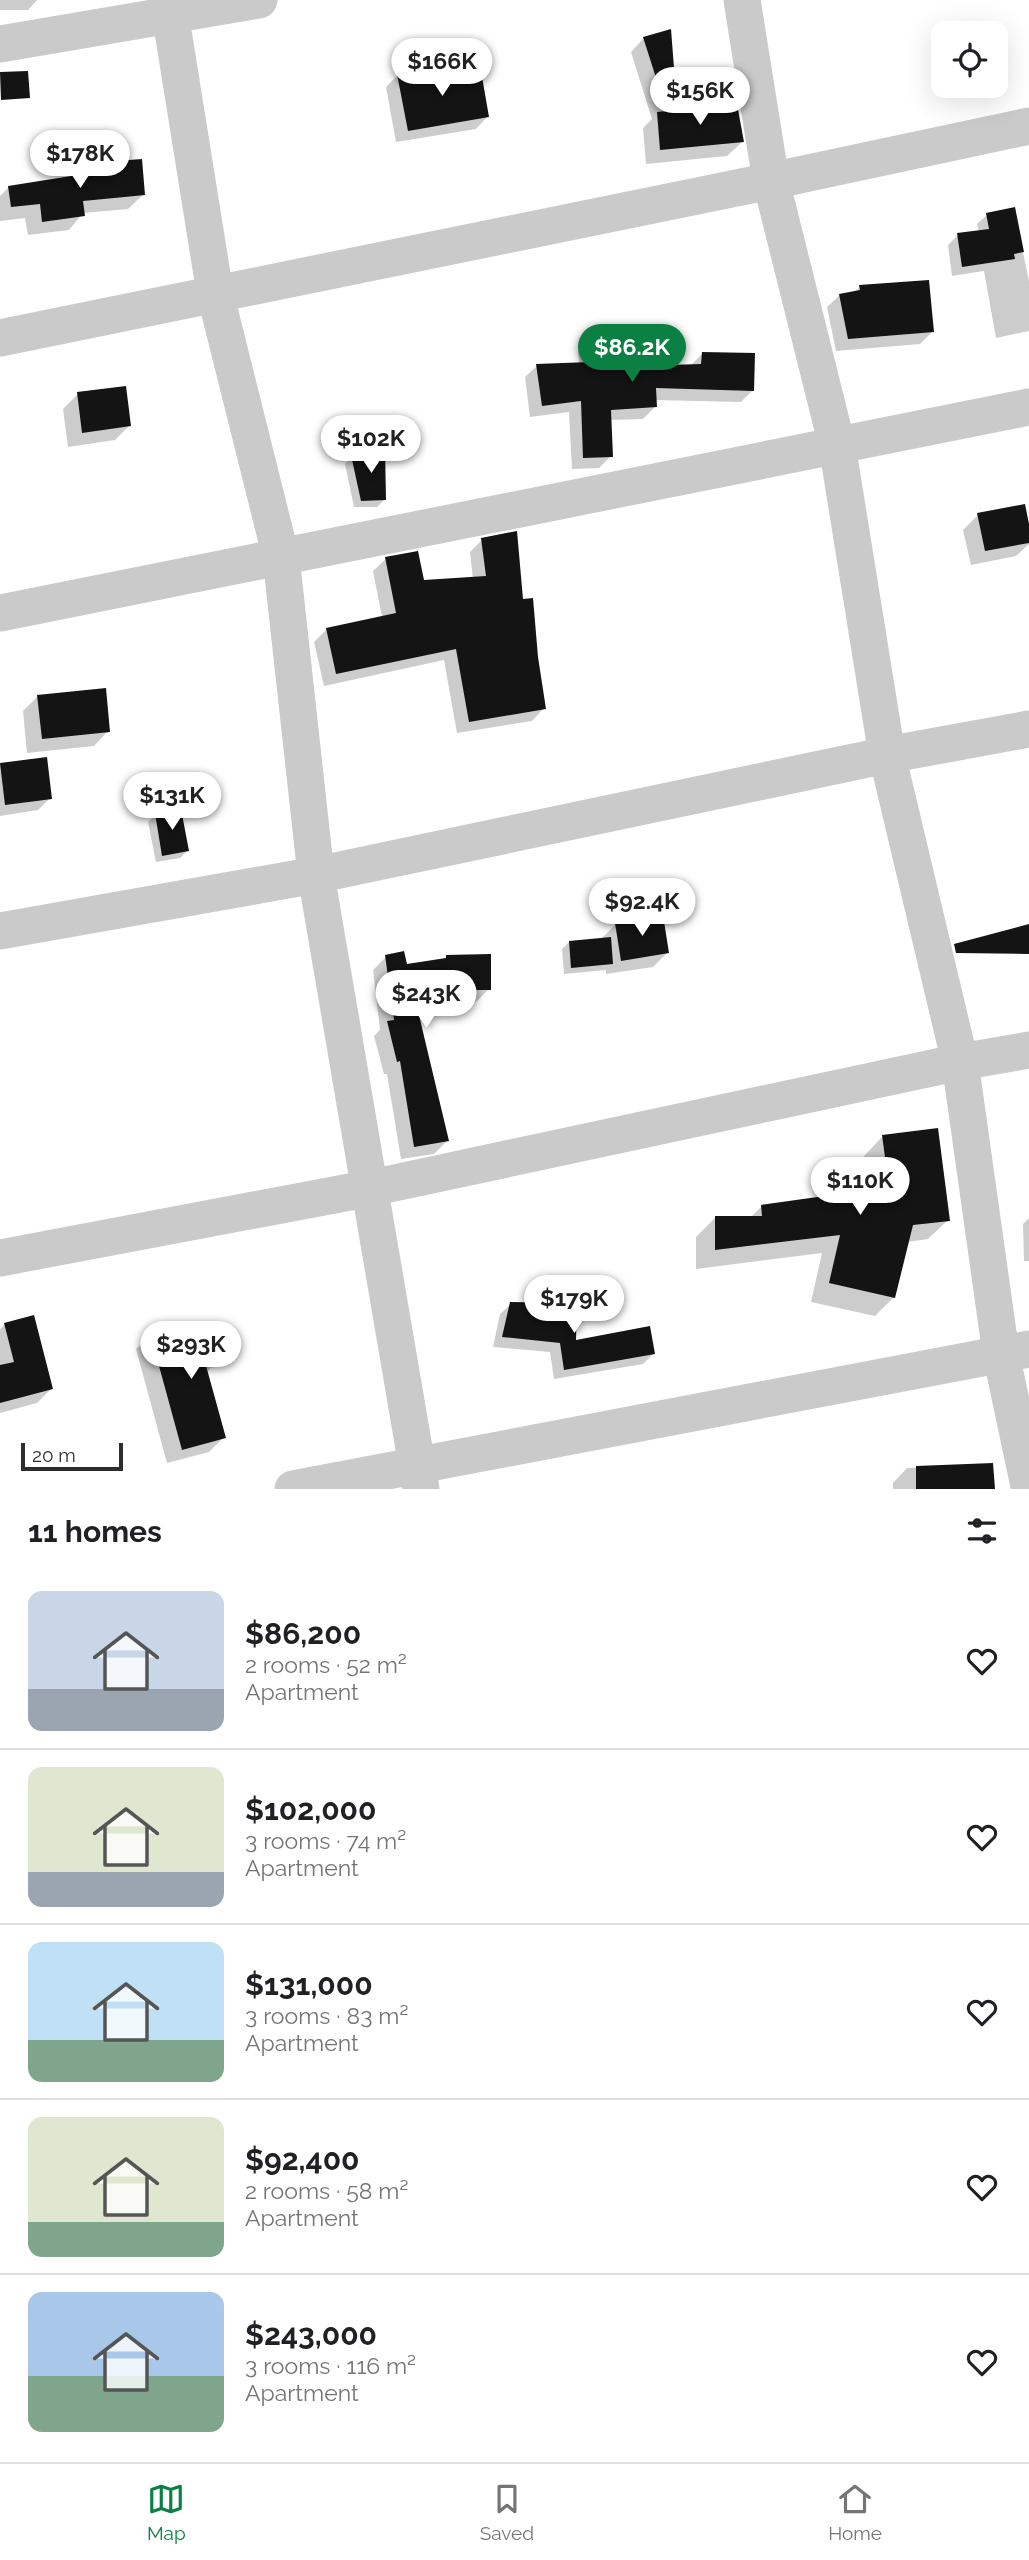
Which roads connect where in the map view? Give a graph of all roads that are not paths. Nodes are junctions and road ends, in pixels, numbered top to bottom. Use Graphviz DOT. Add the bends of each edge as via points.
graph roads {
  1 [pos="259,0"];
  2 [pos="742,0"];
  3 [pos="169,7"];
  4 [pos="0,44"];
  5 [pos="1029,126"];
  6 [pos="771,181"];
  7 [pos="215,293"];
  8 [pos="0,338"];
  9 [pos="1029,407"];
  10 [pos="837,445"];
  11 [pos="281,556"];
  12 [pos="0,613"];
  13 [pos="1029,729"];
  14 [pos="887,755"];
  15 [pos="316,875"];
  16 [pos="0,931"];
  17 [pos="1029,1050"];
  18 [pos="960,1062"];
  19 [pos="371,1188"];
  20 [pos="0,1258"];
  21 [pos="1015,1351"];
  22 [pos="419,1477"];
  23 [pos="1029,1486"];
  24 [pos="293,1489"];
  1 -- 3 [label="street"];
  2 -- 6 [label="street"];
  3 -- 4 [label="street"];
  3 -- 7 [label="street"];
  5 -- 6 [label="street"];
  6 -- 7 [label="street"];
  6 -- 10 [label="street"];
  7 -- 8 [label="street"];
  7 -- 11 [label="street"];
  9 -- 10 [label="street"];
  10 -- 11 [label="street"];
  10 -- 14 [label="street"];
  11 -- 12 [label="street"];
  11 -- 15 [label="street"];
  13 -- 14 [label="street"];
  14 -- 15 [label="street"];
  14 -- 18 [label="street"];
  15 -- 16 [label="street"];
  15 -- 19 [label="street"];
  17 -- 18 [label="street"];
  18 -- 19 [label="street"];
  18 -- 21 [label="street"];
  19 -- 20 [label="street"];
  19 -- 22 [label="street"];
  21 -- 22 [label="street"];
  21 -- 23 [label="street"];
  22 -- 24 [label="street"];
}
